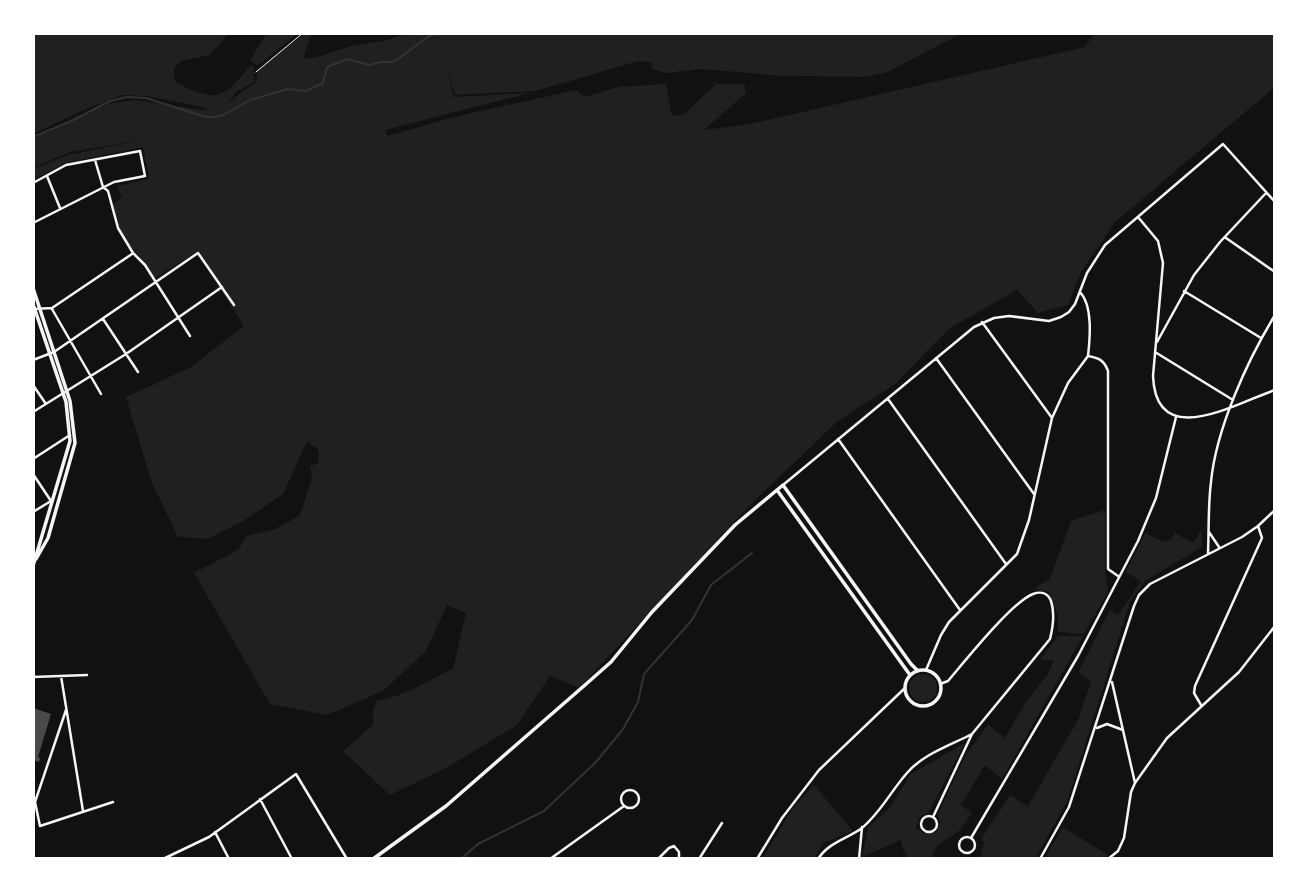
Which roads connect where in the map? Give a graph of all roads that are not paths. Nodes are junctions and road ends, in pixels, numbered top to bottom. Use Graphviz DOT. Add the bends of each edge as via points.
graph roads {
  1 [pos="95,160"];
  2 [pos="47,176"];
  3 [pos="33,183"];
  4 [pos="103,187"];
  5 [pos="1266,193"];
  6 [pos="1275,202"];
  7 [pos="60,208"];
  8 [pos="1138,216"];
  9 [pos="33,223"];
  10 [pos="1225,237"];
  11 [pos="133,253"];
  12 [pos="1275,272"];
  13 [pos="155,283"];
  14 [pos="222,287"];
  15 [pos="33,288"];
  16 [pos="1184,291"];
  17 [pos="1080,292"];
  18 [pos="234,305"];
  19 [pos="34,307"];
  20 [pos="52,308"];
  21 [pos="41,310"];
  22 [pos="1275,315"];
  23 [pos="177,318"];
  24 [pos="103,319"];
  25 [pos="982,322"];
  26 [pos="190,337"];
  27 [pos="1261,338"];
  28 [pos="69,341"];
  29 [pos="1156,343"];
  30 [pos="1155,352"];
  31 [pos="52,353"];
  32 [pos="125,354"];
  33 [pos="1088,356"];
  34 [pos="936,357"];
  35 [pos="33,360"];
  36 [pos="138,372"];
  37 [pos="90,376"];
  38 [pos="33,385"];
  39 [pos="1275,390"];
  40 [pos="66,392"];
  41 [pos="101,394"];
  42 [pos="887,398"];
  43 [pos="1234,401"];
  44 [pos="46,404"];
  45 [pos="1231,407"];
  46 [pos="33,412"];
  47 [pos="1176,417"];
  48 [pos="1052,418"];
  49 [pos="70,435"];
  50 [pos="838,439"];
  51 [pos="33,460"];
  52 [pos="33,474"];
  53 [pos="783,485"];
  54 [pos="777,490"];
  55 [pos="1034,494"];
  56 [pos="52,502"];
  57 [pos="1275,510"];
  58 [pos="33,512"];
  59 [pos="1258,526"];
  60 [pos="1209,532"];
  61 [pos="819,535"];
  62 [pos="813,539"];
  63 [pos="41,543"];
  64 [pos="1219,547"];
  65 [pos="33,548"];
  66 [pos="1208,553"];
  67 [pos="36,559"];
  68 [pos="1006,565"];
  69 [pos="33,566"];
  70 [pos="848,576"];
  71 [pos="1119,576"];
  72 [pos="843,580"];
  73 [pos="960,610"];
  74 [pos="876,615"];
  75 [pos="871,620"];
  76 [pos="1275,626"];
  77 [pos="926,670"];
  78 [pos="918,671"];
  79 [pos="87,675"];
  80 [pos="910,675"];
  81 [pos="61,676"];
  82 [pos="33,677"];
  83 [pos="1111,678"];
  84 [pos="940,684"];
  85 [pos="905,688"];
  86 [pos="1201,705"];
  87 [pos="66,710"];
  88 [pos="1095,729"];
  89 [pos="1123,730"];
  90 [pos="972,734"];
  91 [pos="1135,783"];
  92 [pos="260,799"];
  93 [pos="34,801"];
  94 [pos="113,802"];
  95 [pos="624,806"];
  96 [pos="83,811"];
  97 [pos="933,817"];
  98 [pos="722,823"];
  99 [pos="862,827"];
  100 [pos="215,832"];
  101 [pos="971,838"];
  102 [pos="173,857"];
  103 [pos="163,859"];
  104 [pos="229,859"];
  105 [pos="292,859"];
  106 [pos="347,859"];
  107 [pos="373,859"];
  108 [pos="550,859"];
  109 [pos="658,859"];
  110 [pos="679,859"];
  111 [pos="699,859"];
  112 [pos="757,859"];
  113 [pos="818,859"];
  114 [pos="859,859"];
  115 [pos="1040,859"];
  116 [pos="1108,859"];
  1 -- 2 [label="street" via="66,165"];
  1 -- 4 [label="street"];
  1 -- 4 [label="street" via="140,150 145,176"];
  2 -- 3 [label="street"];
  2 -- 7 [label="street"];
  4 -- 7 [label="street"];
  4 -- 11 [label="street"];
  5 -- 6 [label="street"];
  5 -- 8 [label="street" via="1223,144"];
  5 -- 10 [label="street"];
  7 -- 9 [label="street"];
  8 -- 17 [label="street" via="1105,245"];
  8 -- 29 [label="street" via="1153,233 1163,263"];
  10 -- 12 [label="street"];
  10 -- 16 [label="street"];
  11 -- 13 [label="street"];
  11 -- 20 [label="street"];
  13 -- 14 [label="street" via="198,253"];
  13 -- 23 [label="street"];
  13 -- 24 [label="street"];
  14 -- 18 [label="street"];
  14 -- 23 [label="street"];
  15 -- 21 [label="street"];
  16 -- 27 [label="street"];
  16 -- 29 [label="street"];
  17 -- 25 [label="street" via="1075,304 1049,321 1009,316"];
  17 -- 33 [label="street" via="1086,298"];
  19 -- 21 [label="street"];
  19 -- 31 [label="street"];
  20 -- 21 [label="street"];
  20 -- 28 [label="street"];
  21 -- 31 [label="street"];
  22 -- 27 [label="street"];
  23 -- 26 [label="street"];
  23 -- 32 [label="street"];
  24 -- 28 [label="street"];
  24 -- 32 [label="street"];
  25 -- 34 [label="street"];
  25 -- 48 [label="street"];
  27 -- 43 [label="street"];
  28 -- 31 [label="street"];
  28 -- 37 [label="street"];
  29 -- 30 [label="street"];
  30 -- 43 [label="street"];
  30 -- 47 [label="street" via="1154,389 1158,401"];
  31 -- 35 [label="street"];
  31 -- 40 [label="street"];
  32 -- 36 [label="street"];
  32 -- 37 [label="street"];
  33 -- 48 [label="street" via="1068,383"];
  33 -- 71 [label="street" via="1099,358 1108,371 1108,569"];
  34 -- 42 [label="street"];
  34 -- 55 [label="street"];
  37 -- 40 [label="street"];
  37 -- 41 [label="street"];
  38 -- 44 [label="street"];
  39 -- 45 [label="street"];
  40 -- 44 [label="street"];
  40 -- 49 [label="street"];
  40 -- 67 [label="street" via="75,449 48,538"];
  42 -- 50 [label="street"];
  42 -- 68 [label="street"];
  43 -- 45 [label="street"];
  44 -- 46 [label="street"];
  45 -- 47 [label="street" via="1196,419"];
  45 -- 60 [label="street" via="1210,483"];
  47 -- 71 [label="street" via="1156,498"];
  48 -- 55 [label="street"];
  49 -- 51 [label="street"];
  49 -- 56 [label="street"];
  50 -- 53 [label="street"];
  50 -- 73 [label="street"];
  52 -- 56 [label="street"];
  53 -- 54 [label="street"];
  53 -- 61 [label="street"];
  54 -- 62 [label="street"];
  54 -- 107 [label="street" via="735,525 586,685 446,806"];
  55 -- 68 [label="street" via="1017,554"];
  56 -- 58 [label="street"];
  56 -- 63 [label="street"];
  57 -- 59 [label="street"];
  59 -- 64 [label="street"];
  59 -- 86 [label="street" via="1262,538 1195,687"];
  60 -- 64 [label="street"];
  60 -- 66 [label="street"];
  61 -- 62 [label="street"];
  61 -- 70 [label="street"];
  62 -- 72 [label="street"];
  63 -- 65 [label="street"];
  63 -- 67 [label="street"];
  64 -- 66 [label="street"];
  66 -- 83 [label="street" via="1150,584 1139,595"];
  67 -- 69 [label="street"];
  68 -- 73 [label="street"];
  70 -- 72 [label="street"];
  70 -- 74 [label="street"];
  71 -- 101 [label="street" via="1078,656"];
  72 -- 75 [label="street"];
  73 -- 77 [label="street" via="941,635"];
  74 -- 75 [label="street"];
  74 -- 78 [label="street"];
  75 -- 80 [label="street"];
  76 -- 86 [label="street" via="1239,672"];
  77 -- 78 [label="street"];
  77 -- 84 [label="street"];
  78 -- 80 [label="street"];
  79 -- 81 [label="street"];
  80 -- 85 [label="street"];
  81 -- 82 [label="street"];
  81 -- 87 [label="street"];
  83 -- 88 [label="street"];
  83 -- 89 [label="street"];
  84 -- 85 [label="street" via="936,701 925,706 909,699"];
  84 -- 90 [label="street" via="948,681 1017,605 1035,593 1048,596 1052,604 1050,639"];
  85 -- 112 [label="street" via="820,770"];
  86 -- 91 [label="street" via="1167,738"];
  87 -- 93 [label="street"];
  87 -- 96 [label="street"];
  88 -- 89 [label="street" via="1108,724"];
  88 -- 115 [label="street" via="1069,807"];
  89 -- 91 [label="street"];
  90 -- 97 [label="street"];
  90 -- 99 [label="street" via="926,757 908,772"];
  91 -- 116 [label="street" via="1124,838"];
  92 -- 100 [label="street"];
  92 -- 105 [label="street"];
  92 -- 106 [label="street" via="296,774"];
  93 -- 96 [label="street" via="40,827"];
  94 -- 96 [label="street"];
  95 -- 95 [label="street" via="636,806 636,792 623,793"];
  95 -- 108 [label="street"];
  97 -- 97 [label="street" via="922,821 925,830 936,827"];
  98 -- 111 [label="street"];
  99 -- 113 [label="street" via="830,845"];
  99 -- 114 [label="street"];
  100 -- 102 [label="street"];
  100 -- 104 [label="street"];
  101 -- 101 [label="street" via="961,840 963,851 974,849"];
  102 -- 103 [label="street"];
  109 -- 110 [label="street" via="674,846"];
}
